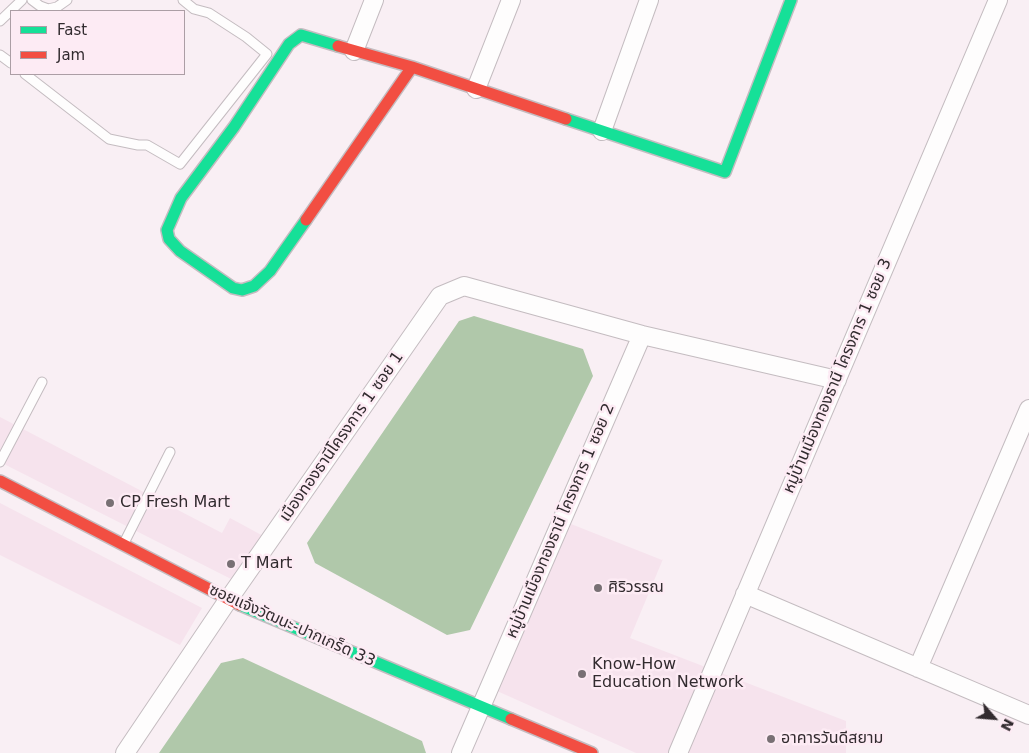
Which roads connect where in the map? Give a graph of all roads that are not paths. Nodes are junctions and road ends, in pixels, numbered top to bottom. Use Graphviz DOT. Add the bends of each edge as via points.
graph roads {
  1 [pos="22,0"];
  2 [pos="32,0"];
  3 [pos="66,0"];
  4 [pos="183,0"];
  5 [pos="374,0"];
  6 [pos="511,0"];
  7 [pos="648,0"];
  8 [pos="791,0"];
  9 [pos="998,0"];
  10 [pos="12,10"];
  11 [pos="10,11"];
  12 [pos="0,21"];
  13 [pos="354,51"];
  14 [pos="412,67"];
  15 [pos="26,75"];
  16 [pos="476,89"];
  17 [pos="602,131"];
  18 [pos="642,335"];
  19 [pos="836,380"];
  20 [pos="42,382"];
  21 [pos="1029,409"];
  22 [pos="170,452"];
  23 [pos="0,462"];
  24 [pos="0,481"];
  25 [pos="123,545"];
  26 [pos="746,594"];
  27 [pos="228,600"];
  28 [pos="918,668"];
  29 [pos="481,707"];
  30 [pos="1029,715"];
  31 [pos="125,753"];
  32 [pos="461,753"];
  33 [pos="592,753"];
  34 [pos="678,753"];
  1 -- 10 [label="lane"];
  2 -- 3 [label="lane" via="48,9"];
  4 -- 15 [label="lane" via="209,13 267,54 180,164 148,145 109,139"];
  5 -- 13 [label="street"];
  6 -- 16 [label="street"];
  7 -- 17 [label="street"];
  8 -- 17 [label="street" via="725,172"];
  9 -- 19 [label="street, หมู่บ้านเมืองทองธานี โครงการ 1 ซอย 3"];
  11 -- 12 [label="lane"];
  13 -- 14 [label="street"];
  13 -- 14 [label="street" via="301,35 289,44 177,206 167,230 169,239 180,251 233,288 242,290 254,286 270,271"];
  14 -- 16 [label="street"];
  16 -- 17 [label="street"];
  18 -- 19 [label="street"];
  18 -- 27 [label="street, เมืองทองธานีโครงการ 1 ซอย 1" via="464,286 440,296"];
  18 -- 29 [label="street, หมู่บ้านเมืองทองธานี โครงการ 1 ซอย 2"];
  19 -- 26 [label="street, หมู่บ้านเมืองทองธานี โครงการ 1 ซอย 3"];
  20 -- 23 [label="lane"];
  21 -- 28 [label="street"];
  22 -- 25 [label="lane"];
  24 -- 25 [label="street, ซอยแจ้งวัฒนะ-ปากเกร็ด 33"];
  25 -- 27 [label="street, ซอยแจ้งวัฒนะ-ปากเกร็ด 33"];
  26 -- 28 [label="street"];
  26 -- 34 [label="street, หมู่บ้านเมืองทองธานี โครงการ 1 ซอย 3"];
  27 -- 29 [label="street, ซอยแจ้งวัฒนะ-ปากเกร็ด 33"];
  27 -- 31 [label="street, เมืองทองธานีโครงการ 1 ซอย 1"];
  28 -- 30 [label="street"];
  29 -- 32 [label="street, หมู่บ้านเมืองทองธานี โครงการ 1 ซอย 2"];
  29 -- 33 [label="street, ซอยแจ้งวัฒนะ-ปากเกร็ด 33"];
}
